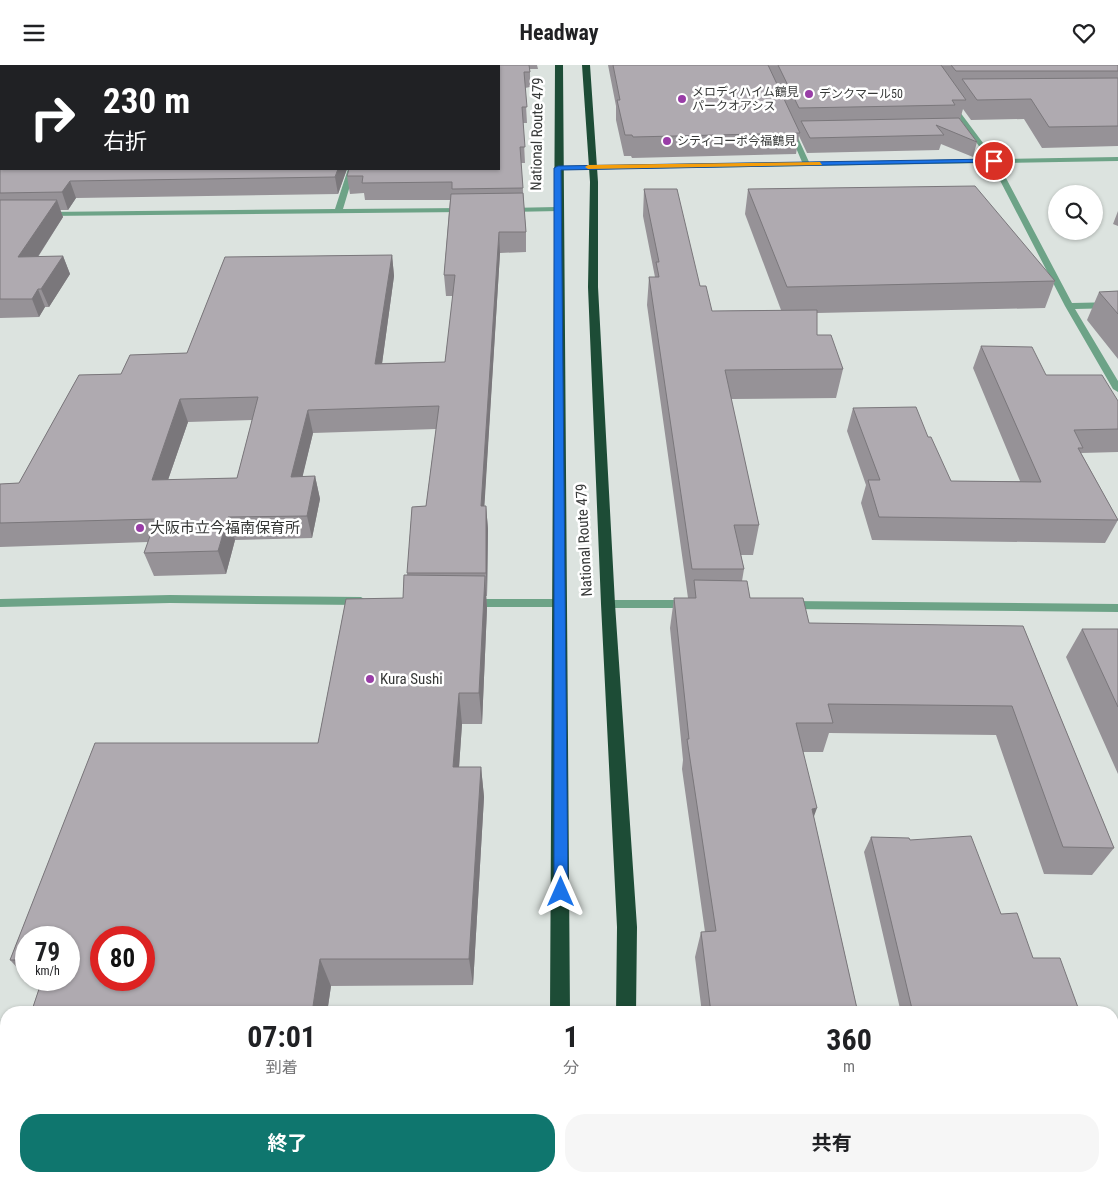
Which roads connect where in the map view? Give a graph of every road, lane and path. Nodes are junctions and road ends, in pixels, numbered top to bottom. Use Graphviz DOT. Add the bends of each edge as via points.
graph roads {
  1 [pos="559,65"];
  2 [pos="586,65"];
  3 [pos="956,95"];
  4 [pos="788,124"];
  5 [pos="961,129"];
  6 [pos="971,129"];
  7 [pos="792,132"];
  8 [pos="802,132"];
  9 [pos="1118,159"];
  10 [pos="994,161"];
  11 [pos="806,164"];
  12 [pos="593,167"];
  13 [pos="558,168"];
  14 [pos="351,170"];
  15 [pos="557,209"];
  16 [pos="477,210"];
  17 [pos="497,210"];
  18 [pos="338,212"];
  19 [pos="40,214"];
  20 [pos="1118,305"];
  21 [pos="1069,306"];
  22 [pos="1118,389"];
  23 [pos="376,602"];
  24 [pos="454,602"];
  25 [pos="0,603"];
  26 [pos="561,603"];
  27 [pos="608,604"];
  28 [pos="706,605"];
  29 [pos="774,605"];
  30 [pos="1118,607"];
  31 [pos="560,1006"];
  32 [pos="626,1006"];
  1 -- 13 [label="highway, National Route 479"];
  2 -- 12 [label="highway, National Route 479"];
  3 -- 6 [label="street" via="947,95"];
  4 -- 7 [label="street"];
  5 -- 6 [label="street"];
  6 -- 10 [label="street"];
  7 -- 8 [label="street"];
  7 -- 11 [label="street"];
  9 -- 10 [label="street"];
  10 -- 11 [label="street"];
  10 -- 21 [label="street"];
  11 -- 12 [label="street"];
  12 -- 13 [label="street"];
  12 -- 27 [label="highway, National Route 479" via="593,287"];
  13 -- 15 [label="highway, National Route 479"];
  14 -- 18 [label="street"];
  15 -- 17 [label="street"];
  15 -- 26 [label="highway, National Route 479"];
  16 -- 18 [label="street"];
  18 -- 19 [label="street"];
  20 -- 21 [label="street"];
  21 -- 22 [label="street"];
  23 -- 25 [label="street" via="170,599"];
  24 -- 26 [label="street"];
  26 -- 31 [label="highway, National Route 479"];
  27 -- 28 [label="street"];
  27 -- 32 [label="highway, National Route 479" via="627,927"];
  29 -- 30 [label="street"];
}
